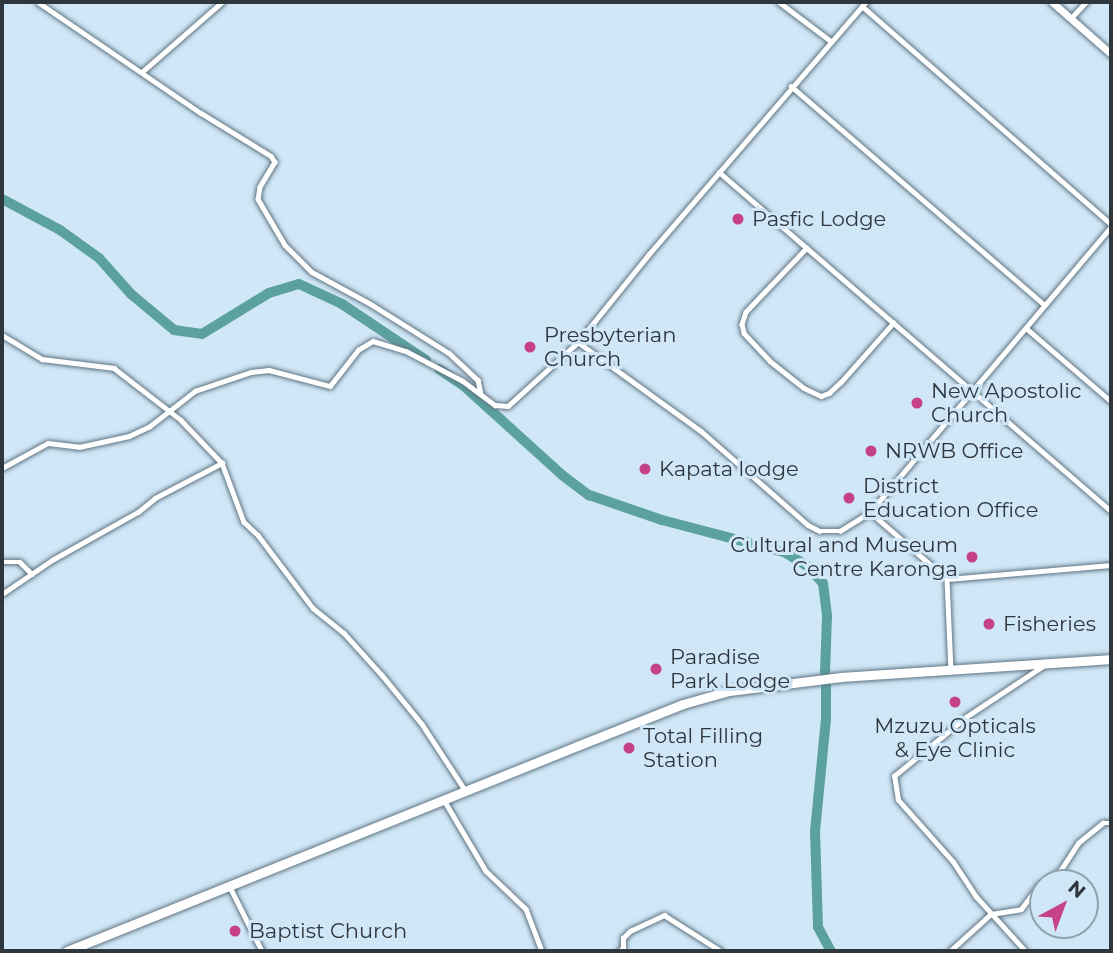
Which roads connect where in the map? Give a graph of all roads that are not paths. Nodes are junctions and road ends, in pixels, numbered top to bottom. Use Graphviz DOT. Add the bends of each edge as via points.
graph roads {
  1 [pos="38,2"];
  2 [pos="222,2"];
  3 [pos="779,2"];
  4 [pos="1052,2"];
  5 [pos="1086,2"];
  6 [pos="864,4"];
  7 [pos="1071,18"];
  8 [pos="831,41"];
  9 [pos="1111,54"];
  10 [pos="142,72"];
  11 [pos="791,86"];
  12 [pos="719,172"];
  13 [pos="1111,225"];
  14 [pos="807,248"];
  15 [pos="1045,305"];
  16 [pos="893,323"];
  17 [pos="1026,328"];
  18 [pos="2,335"];
  19 [pos="578,342"];
  20 [pos="973,390"];
  21 [pos="481,394"];
  22 [pos="1111,401"];
  23 [pos="169,410"];
  24 [pos="222,463"];
  25 [pos="2,468"];
  26 [pos="1111,511"];
  27 [pos="870,512"];
  28 [pos="2,562"];
  29 [pos="1111,565"];
  30 [pos="32,574"];
  31 [pos="947,579"];
  32 [pos="2,594"];
  33 [pos="1111,659"];
  34 [pos="1044,664"];
  35 [pos="951,670"];
  36 [pos="466,791"];
  37 [pos="444,800"];
  38 [pos="1111,823"];
  39 [pos="230,887"];
  40 [pos="991,914"];
  41 [pos="67,951"];
  42 [pos="262,951"];
  43 [pos="542,951"];
  44 [pos="619,951"];
  45 [pos="721,951"];
  46 [pos="950,951"];
  47 [pos="1025,951"];
  1 -- 10 [label="street"];
  2 -- 10 [label="street"];
  3 -- 8 [label="street"];
  4 -- 7 [label="main road"];
  5 -- 7 [label="street"];
  6 -- 8 [label="street"];
  6 -- 13 [label="street"];
  7 -- 9 [label="main road"];
  8 -- 11 [label="street"];
  10 -- 21 [label="street" via="274,160 258,199 278,237 308,269 449,353 474,375"];
  11 -- 12 [label="street"];
  11 -- 15 [label="street"];
  12 -- 14 [label="street"];
  12 -- 19 [label="street"];
  13 -- 15 [label="street"];
  14 -- 16 [label="street"];
  14 -- 16 [label="street" via="746,312 742,324 744,333 771,361 821,396 841,382"];
  15 -- 17 [label="street"];
  16 -- 20 [label="street"];
  17 -- 20 [label="street"];
  17 -- 22 [label="street"];
  18 -- 23 [label="street" via="43,359 114,368"];
  19 -- 21 [label="street" via="508,406 495,405"];
  19 -- 27 [label="street" via="701,431 808,525 820,531 840,531"];
  20 -- 26 [label="street"];
  20 -- 27 [label="street"];
  21 -- 23 [label="street" via="418,357 373,341 358,350 330,386 261,370 201,388"];
  23 -- 24 [label="street"];
  23 -- 25 [label="street" via="130,436 79,447 48,443"];
  24 -- 30 [label="street" via="155,498"];
  24 -- 36 [label="street" via="244,522 313,608 344,633 382,676 427,731"];
  27 -- 31 [label="street"];
  28 -- 30 [label="street" via="20,562"];
  29 -- 31 [label="street"];
  30 -- 32 [label="street"];
  31 -- 35 [label="street"];
  33 -- 34 [label="highway"];
  34 -- 35 [label="highway"];
  34 -- 40 [label="street" via="966,717 894,776 898,800"];
  35 -- 36 [label="highway" via="741,688 683,704"];
  36 -- 37 [label="highway"];
  37 -- 39 [label="highway"];
  37 -- 43 [label="street" via="486,871 522,902"];
  38 -- 40 [label="street" via="1103,823 1078,843 1060,871 1039,885 1021,909"];
  39 -- 41 [label="highway"];
  39 -- 42 [label="street"];
  40 -- 46 [label="street"];
  40 -- 47 [label="street"];
  44 -- 45 [label="street" via="630,931 664,915"];
}
